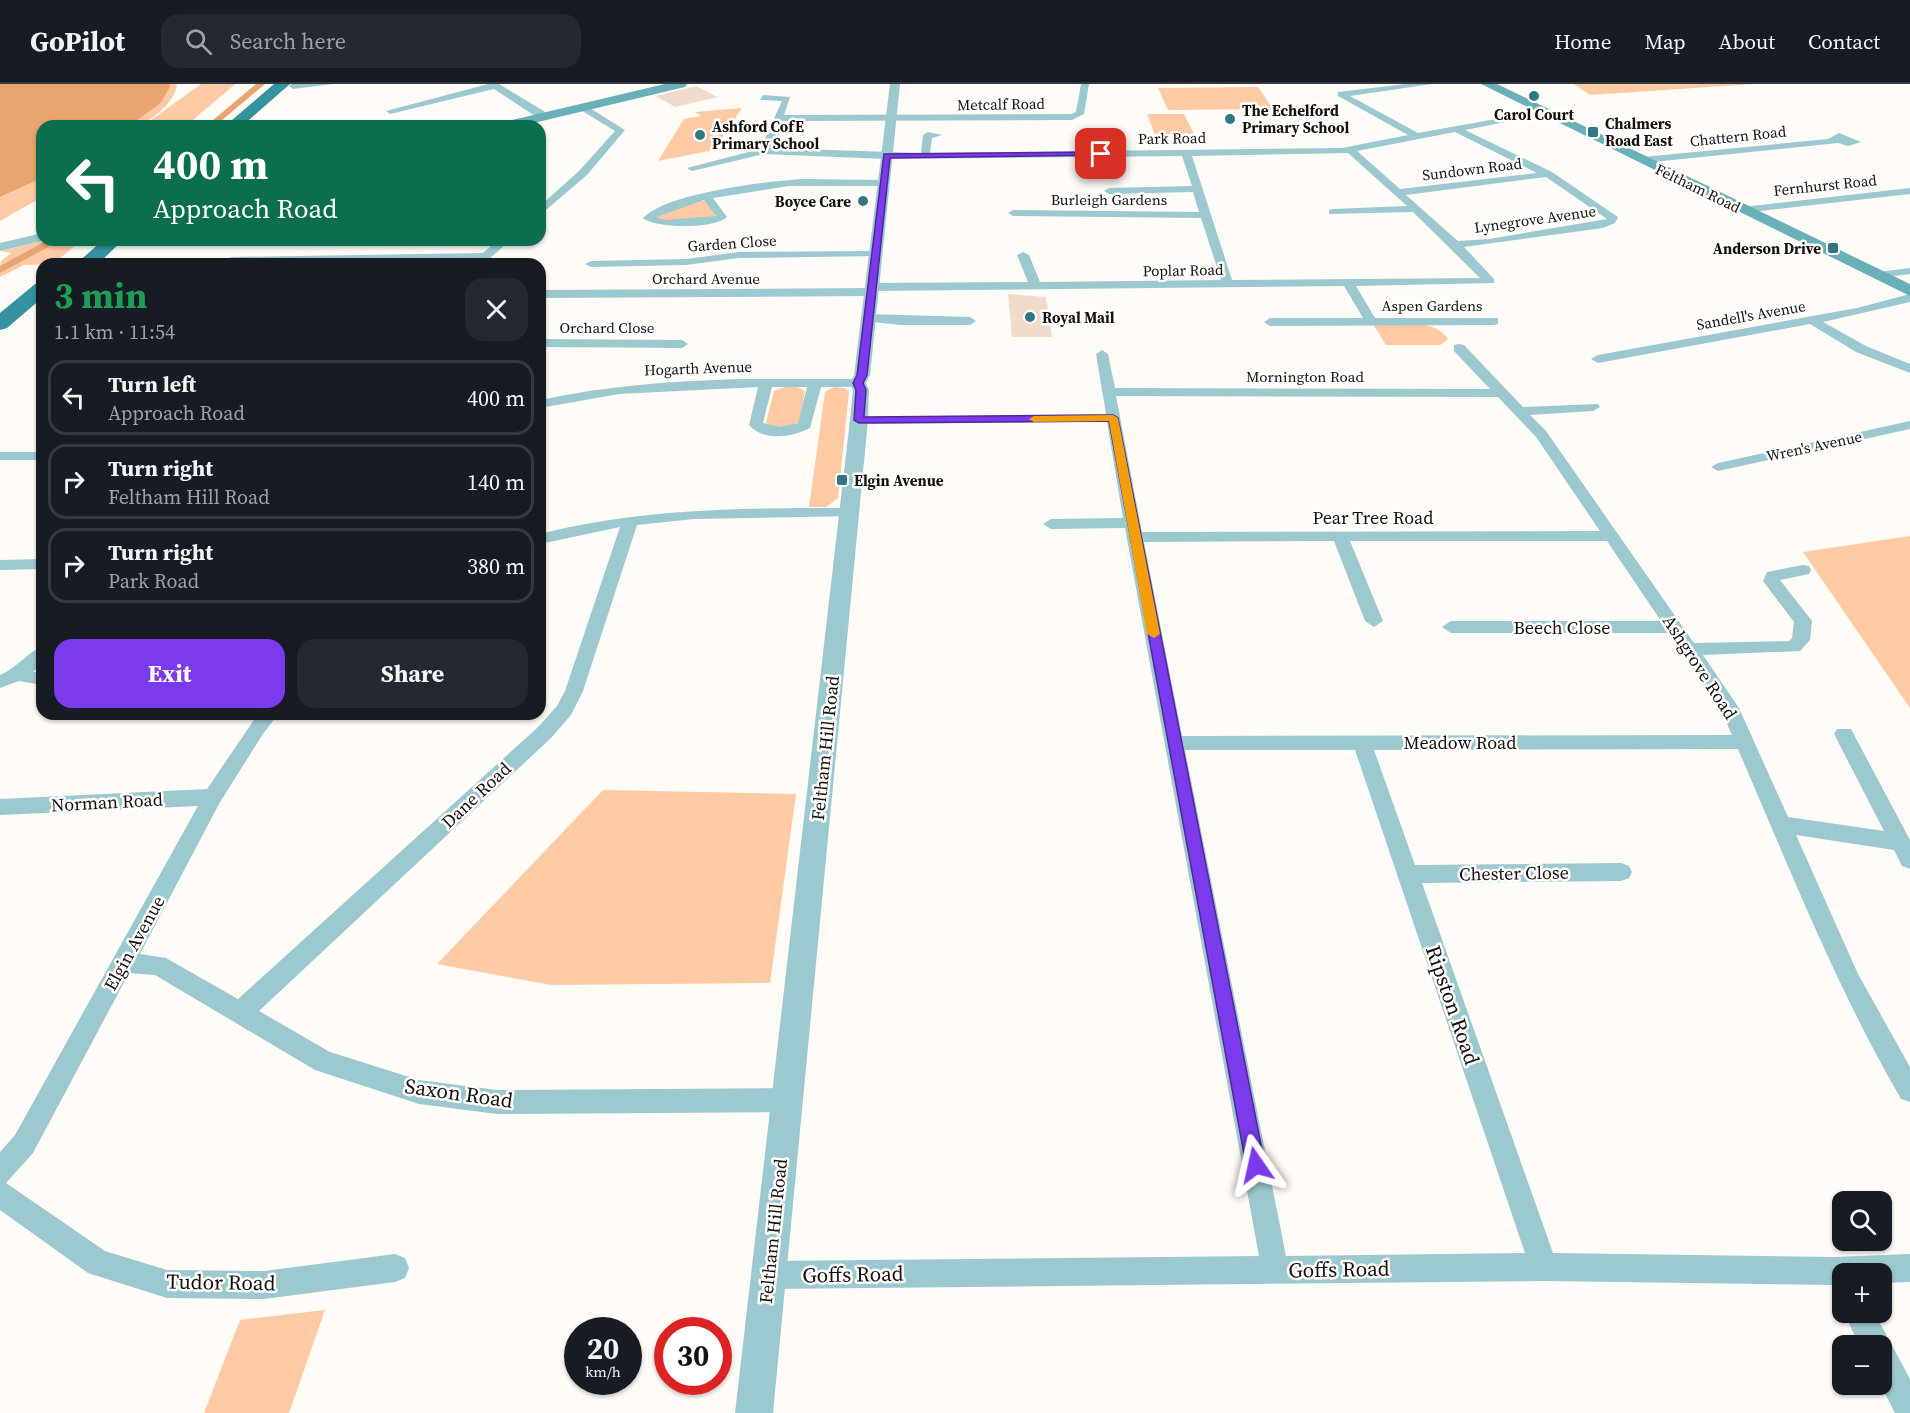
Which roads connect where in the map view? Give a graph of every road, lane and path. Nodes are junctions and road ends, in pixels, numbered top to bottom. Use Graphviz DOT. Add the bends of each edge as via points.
graph roads {
  1 [pos="329,84"];
  2 [pos="895,84"];
  3 [pos="1085,84"];
  4 [pos="1428,84"];
  5 [pos="1486,84"];
  6 [pos="290,85"];
  7 [pos="673,85"];
  8 [pos="489,86"];
  9 [pos="763,98"];
  10 [pos="582,107"];
  11 [pos="390,111"];
  12 [pos="1542,112"];
  13 [pos="547,116"];
  14 [pos="780,118"];
  15 [pos="891,118"];
  16 [pos="532,119"];
  17 [pos="241,120"];
  18 [pos="254,120"];
  19 [pos="528,120"];
  20 [pos="1454,128"];
  21 [pos="937,135"];
  22 [pos="1416,136"];
  23 [pos="1836,141"];
  24 [pos="1349,149"];
  25 [pos="764,152"];
  26 [pos="1186,152"];
  27 [pos="887,155"];
  28 [pos="925,155"];
  29 [pos="1643,160"];
  30 [pos="692,168"];
  31 [pos="1548,174"];
  32 [pos="883,183"];
  33 [pos="1199,189"];
  34 [pos="1109,191"];
  35 [pos="1910,191"];
  36 [pos="1399,192"];
  37 [pos="546,193"];
  38 [pos="561,193"];
  39 [pos="708,198"];
  40 [pos="546,207"];
  41 [pos="1417,209"];
  42 [pos="1743,210"];
  43 [pos="1333,212"];
  44 [pos="1013,213"];
  45 [pos="1205,215"];
  46 [pos="36,238"];
  47 [pos="1455,244"];
  48 [pos="90,246"];
  49 [pos="107,246"];
  50 [pos="498,246"];
  51 [pos="0,247"];
  52 [pos="875,254"];
  53 [pos="1023,255"];
  54 [pos="76,258"];
  55 [pos="93,258"];
  56 [pos="483,258"];
  57 [pos="591,264"];
  58 [pos="1910,271"];
  59 [pos="1878,275"];
  60 [pos="1348,283"];
  61 [pos="1228,284"];
  62 [pos="1036,286"];
  63 [pos="872,290"];
  64 [pos="1910,291"];
  65 [pos="36,293"];
  66 [pos="546,295"];
  67 [pos="1910,298"];
  68 [pos="36,307"];
  69 [pos="868,318"];
  70 [pos="970,321"];
  71 [pos="1371,321"];
  72 [pos="1494,321"];
  73 [pos="1811,321"];
  74 [pos="1270,322"];
  75 [pos="0,324"];
  76 [pos="0,338"];
  77 [pos="681,341"];
  78 [pos="546,343"];
  79 [pos="1459,348"];
  80 [pos="1102,354"];
  81 [pos="1598,359"];
  82 [pos="1910,369"];
  83 [pos="766,383"];
  84 [pos="815,383"];
  85 [pos="858,383"];
  86 [pos="1109,392"];
  87 [pos="1502,393"];
  88 [pos="546,402"];
  89 [pos="1594,407"];
  90 [pos="1520,411"];
  91 [pos="1113,418"];
  92 [pos="859,420"];
  93 [pos="1910,425"];
  94 [pos="0,456"];
  95 [pos="36,456"];
  96 [pos="1718,467"];
  97 [pos="849,513"];
  98 [pos="630,521"];
  99 [pos="1052,524"];
  100 [pos="1133,530"];
  101 [pos="1340,536"];
  102 [pos="1612,536"];
  103 [pos="546,537"];
  104 [pos="36,564"];
  105 [pos="0,565"];
  106 [pos="1803,570"];
  107 [pos="1374,621"];
  108 [pos="1451,627"];
  109 [pos="1674,627"];
  110 [pos="1689,649"];
  111 [pos="36,659"];
  112 [pos="21,673"];
  113 [pos="36,678"];
  114 [pos="0,682"];
  115 [pos="264,720"];
  116 [pos="1844,734"];
  117 [pos="1362,742"];
  118 [pos="1746,742"];
  119 [pos="1175,743"];
  120 [pos="213,797"];
  121 [pos="0,807"];
  122 [pos="1780,824"];
  123 [pos="1905,851"];
  124 [pos="1621,872"];
  125 [pos="1407,874"];
  126 [pos="123,963"];
  127 [pos="239,1014"];
  128 [pos="1910,1090"];
  129 [pos="788,1100"];
  130 [pos="0,1172"];
  131 [pos="0,1194"];
  132 [pos="1544,1267"];
  133 [pos="395,1268"];
  134 [pos="1910,1268"];
  135 [pos="1275,1269"];
  136 [pos="1892,1270"];
  137 [pos="769,1275"];
  138 [pos="1832,1277"];
  139 [pos="1892,1376"];
  140 [pos="1910,1410"];
  141 [pos="753,1413"];
  1 -- 6 [label="street"];
  2 -- 15 [label="street, Feltham Hill Road"];
  3 -- 15 [label="street, Metcalf Road" via="1080,114 1072,117"];
  4 -- 22 [label="street" via="1341,94"];
  5 -- 12 [label="main road, Feltham Road"];
  6 -- 17 [label="highway"];
  6 -- 18 [label="highway"];
  7 -- 10 [label="main road"];
  8 -- 11 [label="street"];
  8 -- 13 [label="street"];
  8 -- 16 [label="street"];
  9 -- 14 [label="street" via="787,99"];
  10 -- 13 [label="main road"];
  10 -- 38 [label="street" via="620,130 583,174"];
  12 -- 20 [label="street"];
  12 -- 29 [label="main road, Feltham Road"];
  13 -- 16 [label="main road"];
  14 -- 15 [label="street"];
  14 -- 25 [label="street"];
  15 -- 27 [label="street, Feltham Hill Road"];
  16 -- 19 [label="main road"];
  20 -- 22 [label="street"];
  20 -- 31 [label="street, Lynegrove Avenue"];
  21 -- 28 [label="street" via="928,135"];
  22 -- 24 [label="street"];
  23 -- 29 [label="street, Chattern Road"];
  24 -- 26 [label="street, Park Road"];
  24 -- 36 [label="street"];
  25 -- 27 [label="street, Park Road"];
  25 -- 30 [label="street, Park Road"];
  26 -- 28 [label="street, Park Road"];
  26 -- 33 [label="street"];
  27 -- 28 [label="street, Park Road"];
  27 -- 32 [label="street, Feltham Hill Road"];
  29 -- 42 [label="main road, Feltham Road"];
  31 -- 36 [label="street, Sundown Road"];
  31 -- 47 [label="street, Lynegrove Avenue" via="1609,212 1611,221"];
  32 -- 39 [label="street" via="776,184"];
  32 -- 52 [label="street, Feltham Hill Road"];
  33 -- 34 [label="street"];
  33 -- 45 [label="street"];
  35 -- 42 [label="street, Fernhurst Road"];
  36 -- 41 [label="street"];
  37 -- 38 [label="street"];
  38 -- 40 [label="street"];
  39 -- 39 [label="street" via="664,206 648,218 663,223 717,220 722,217"];
  41 -- 43 [label="street"];
  41 -- 47 [label="street"];
  42 -- 59 [label="main road, Feltham Road"];
  44 -- 45 [label="street, Burleigh Gardens"];
  45 -- 61 [label="street"];
  46 -- 51 [label="street"];
  47 -- 60 [label="street, Poplar Road" via="1490,280"];
  48 -- 54 [label="highway"];
  49 -- 55 [label="highway"];
  50 -- 56 [label="street"];
  52 -- 57 [label="street, Garden Close" via="739,255 686,262"];
  52 -- 63 [label="street, Feltham Hill Road"];
  53 -- 62 [label="street"];
  58 -- 59 [label="street"];
  59 -- 64 [label="main road, Feltham Road"];
  60 -- 61 [label="street, Poplar Road"];
  60 -- 71 [label="street, Aspen Gardens"];
  61 -- 62 [label="street, Poplar Road"];
  62 -- 63 [label="street, Poplar Road"];
  63 -- 66 [label="street, Orchard Avenue"];
  63 -- 69 [label="street, Feltham Hill Road"];
  65 -- 75 [label="highway"];
  67 -- 73 [label="street, Sandell's Avenue"];
  68 -- 76 [label="highway"];
  69 -- 70 [label="street"];
  69 -- 85 [label="street, Feltham Hill Road"];
  71 -- 72 [label="street, Aspen Gardens"];
  71 -- 74 [label="street, Aspen Gardens" via="1291,318"];
  73 -- 81 [label="street, Sandell's Avenue"];
  73 -- 82 [label="street" via="1861,349"];
  77 -- 78 [label="street, Orchard Close"];
  79 -- 87 [label="street, Ashgrove Road"];
  80 -- 86 [label="street"];
  83 -- 84 [label="street, Hogarth Avenue"];
  83 -- 84 [label="street" via="756,425 763,430 780,431 805,425"];
  83 -- 88 [label="street, Hogarth Avenue" via="655,385"];
  84 -- 85 [label="street, Hogarth Avenue"];
  85 -- 92 [label="street, Feltham Hill Road"];
  86 -- 87 [label="street, Mornington Road"];
  86 -- 91 [label="street"];
  87 -- 90 [label="street, Ashgrove Road"];
  89 -- 90 [label="street"];
  90 -- 102 [label="street, Ashgrove Road" via="1541,434"];
  91 -- 92 [label="street"];
  91 -- 100 [label="street"];
  92 -- 97 [label="street, Feltham Hill Road"];
  93 -- 96 [label="street, Wren's Avenue"];
  94 -- 95 [label="street"];
  97 -- 98 [label="street" via="675,514"];
  97 -- 129 [label="street, Feltham Hill Road"];
  98 -- 103 [label="street"];
  98 -- 127 [label="street, Dane Road" via="574,691 564,710 544,733"];
  99 -- 100 [label="street, Pear Tree Road"];
  100 -- 101 [label="street, Pear Tree Road"];
  100 -- 119 [label="street"];
  101 -- 102 [label="street, Pear Tree Road"];
  101 -- 107 [label="street"];
  102 -- 109 [label="street, Ashgrove Road"];
  104 -- 105 [label="street"];
  106 -- 110 [label="street" via="1773,576 1770,581 1803,621 1801,640 1794,647"];
  108 -- 109 [label="street, Beech Close"];
  109 -- 110 [label="street, Ashgrove Road"];
  110 -- 118 [label="street, Ashgrove Road" via="1730,708"];
  111 -- 112 [label="street"];
  112 -- 113 [label="street"];
  112 -- 114 [label="street"];
  115 -- 120 [label="street, Elgin Avenue"];
  116 -- 123 [label="street"];
  117 -- 118 [label="street, Meadow Road"];
  117 -- 119 [label="street, Meadow Road"];
  117 -- 125 [label="street, Ripston Road"];
  118 -- 122 [label="street, Ashgrove Road"];
  119 -- 135 [label="street"];
  120 -- 121 [label="street, Norman Road"];
  120 -- 126 [label="street, Elgin Avenue"];
  122 -- 123 [label="street"];
  122 -- 128 [label="street, Ashgrove Road" via="1849,979"];
  124 -- 125 [label="street, Chester Close"];
  125 -- 132 [label="street, Ripston Road"];
  126 -- 127 [label="street, Saxon Road" via="158,965"];
  126 -- 130 [label="street, Elgin Avenue" via="24,1144"];
  127 -- 129 [label="street, Saxon Road" via="324,1062 418,1092 496,1102"];
  129 -- 137 [label="street, Feltham Hill Road"];
  131 -- 133 [label="street, Tudor Road" via="98,1263 167,1284 264,1285"];
  132 -- 135 [label="street, Goffs Road"];
  132 -- 138 [label="street, Goffs Road"];
  134 -- 136 [label="street, Goffs Road"];
  135 -- 137 [label="street, Goffs Road"];
  137 -- 141 [label="street, Feltham Hill Road"];
  139 -- 140 [label="street"];
}
